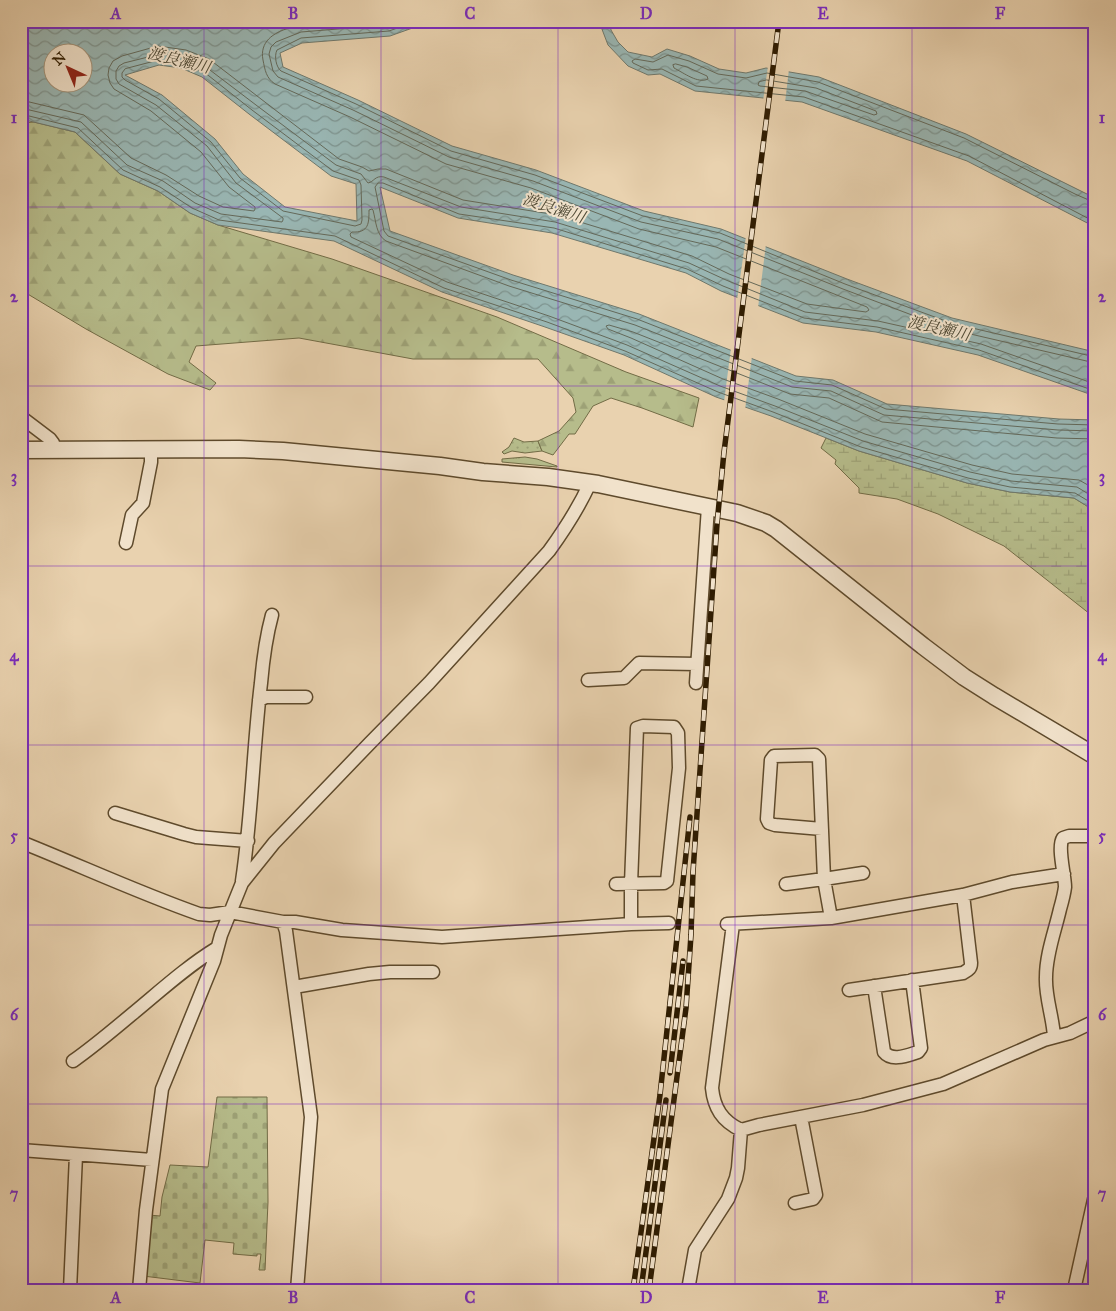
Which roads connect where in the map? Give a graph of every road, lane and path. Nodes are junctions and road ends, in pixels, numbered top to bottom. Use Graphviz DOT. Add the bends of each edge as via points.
graph roads {
  1 [pos="21,416"];
  2 [pos="151,449"];
  3 [pos="21,450"];
  4 [pos="54,450"];
  5 [pos="590,483"];
  6 [pos="708,507"];
  7 [pos="126,543"];
  8 [pos="272,615"];
  9 [pos="698,664"];
  10 [pos="588,680"];
  11 [pos="696,684"];
  12 [pos="306,697"];
  13 [pos="259,700"];
  14 [pos="1095,756"];
  15 [pos="114,813"];
  16 [pos="822,829"];
  17 [pos="1095,836"];
  18 [pos="21,842"];
  19 [pos="248,842"];
  20 [pos="863,873"];
  21 [pos="1064,874"];
  22 [pos="824,879"];
  23 [pos="242,884"];
  24 [pos="616,884"];
  25 [pos="631,884"];
  26 [pos="786,884"];
  27 [pos="963,895"];
  28 [pos="230,912"];
  29 [pos="831,918"];
  30 [pos="283,922"];
  31 [pos="669,923"];
  32 [pos="632,924"];
  33 [pos="218,948"];
  34 [pos="433,972"];
  35 [pos="912,980"];
  36 [pos="874,986"];
  37 [pos="294,987"];
  38 [pos="848,990"];
  39 [pos="1095,1021"];
  40 [pos="1054,1037"];
  41 [pos="73,1061"];
  42 [pos="801,1117"];
  43 [pos="741,1130"];
  44 [pos="21,1150"];
  45 [pos="76,1155"];
  46 [pos="152,1160"];
  47 [pos="1095,1195"];
  48 [pos="795,1203"];
  49 [pos="70,1290"];
  50 [pos="139,1290"];
  51 [pos="297,1290"];
  52 [pos="688,1290"];
  53 [pos="1074,1290"];
  1 -- 4 [label="street" via="50,439"];
  2 -- 4 [label="street"];
  2 -- 5 [label="street" via="283,451"];
  2 -- 7 [label="street" via="143,503 132,515"];
  3 -- 4 [label="street"];
  5 -- 6 [label="street"];
  5 -- 23 [label="street" via="549,551 429,683 274,843"];
  6 -- 9 [label="street"];
  6 -- 14 [label="street" via="756,519 776,529 964,676"];
  8 -- 13 [label="street"];
  9 -- 10 [label="street" via="639,663 624,678"];
  9 -- 11 [label="street"];
  12 -- 13 [label="street" via="266,697"];
  13 -- 19 [label="street"];
  15 -- 19 [label="street" via="184,834"];
  16 -- 16 [label="street" via="769,823 771,760 774,756 815,755 819,758"];
  16 -- 22 [label="street"];
  17 -- 21 [label="street" via="1066,836 1061,840"];
  18 -- 28 [label="street" via="199,914"];
  19 -- 23 [label="street"];
  20 -- 22 [label="street"];
  21 -- 27 [label="street" via="1012,882"];
  21 -- 40 [label="street" via="1064,894 1046,976"];
  22 -- 26 [label="street"];
  22 -- 29 [label="street"];
  23 -- 28 [label="street"];
  24 -- 25 [label="street"];
  25 -- 25 [label="street" via="637,728 674,727 678,734 679,768 668,878 664,883"];
  25 -- 32 [label="street"];
  27 -- 29 [label="street"];
  27 -- 35 [label="street" via="971,967 963,973"];
  28 -- 30 [label="street"];
  28 -- 33 [label="street"];
  29 -- 43 [label="street" via="730,924 712,1088 719,1111 730,1125"];
  30 -- 32 [label="street" via="442,938"];
  30 -- 37 [label="street"];
  31 -- 32 [label="street"];
  33 -- 41 [label="street"];
  33 -- 46 [label="street" via="162,1090"];
  34 -- 37 [label="street" via="369,974"];
  35 -- 36 [label="street"];
  35 -- 36 [label="street" via="921,1048 918,1052 893,1058 884,1052"];
  36 -- 38 [label="street"];
  37 -- 51 [label="street" via="311,1117"];
  39 -- 40 [label="street"];
  40 -- 42 [label="street" via="943,1084 890,1099"];
  42 -- 43 [label="street"];
  42 -- 48 [label="street" via="816,1195 813,1199"];
  43 -- 52 [label="street" via="736,1178 728,1199 695,1250"];
  44 -- 45 [label="street"];
  45 -- 46 [label="street"];
  45 -- 49 [label="street"];
  46 -- 50 [label="street"];
  47 -- 53 [label="street"];
}
